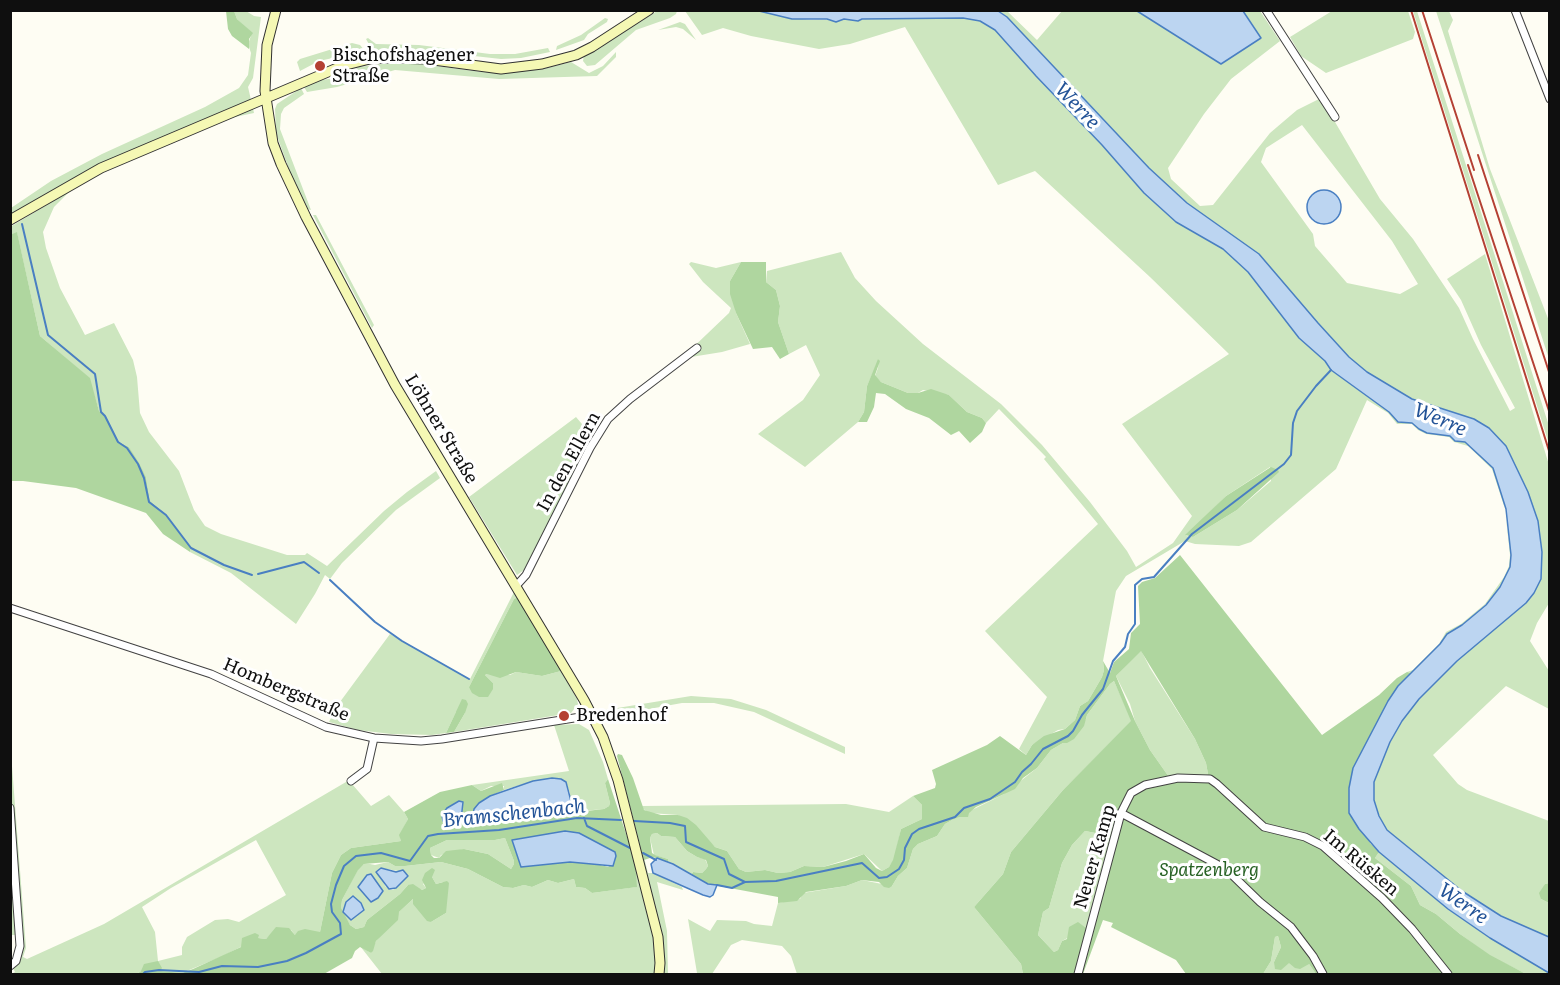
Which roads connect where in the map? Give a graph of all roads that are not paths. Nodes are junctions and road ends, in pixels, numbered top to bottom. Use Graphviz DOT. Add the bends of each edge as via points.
graph roads {
  1 [pos="276,10"];
  2 [pos="649,10"];
  3 [pos="1266,10"];
  4 [pos="1515,10"];
  5 [pos="265,97"];
  6 [pos="1550,99"];
  7 [pos="1335,117"];
  8 [pos="10,220"];
  9 [pos="698,348"];
  10 [pos="516,586"];
  11 [pos="10,608"];
  12 [pos="593,715"];
  13 [pos="374,738"];
  14 [pos="1210,780"];
  15 [pos="351,782"];
  16 [pos="10,808"];
  17 [pos="1121,813"];
  18 [pos="10,966"];
  19 [pos="659,975"];
  20 [pos="1078,975"];
  21 [pos="1323,975"];
  22 [pos="1448,975"];
  1 -- 5 [label="main road, Löhner Straße" via="264,77"];
  2 -- 5 [label="main road" via="592,47 555,62 501,69 426,59 370,59 332,69"];
  3 -- 7 [label="street"];
  4 -- 6 [label="street"];
  5 -- 8 [label="main road" via="101,168"];
  5 -- 10 [label="main road, Löhner Straße" via="273,143 306,217 395,385"];
  9 -- 10 [label="street, In den Ellern" via="609,419 590,447 526,575"];
  10 -- 12 [label="main road, Löhner Straße"];
  11 -- 13 [label="street, Hombergstraße" via="211,674 326,727"];
  12 -- 13 [label="street, Hombergstraße" via="441,739"];
  12 -- 19 [label="main road, Löhner Straße" via="616,774 658,937"];
  13 -- 15 [label="street" via="367,769"];
  14 -- 17 [label="street, Neuer Kamp" via="1178,778 1145,785 1131,793"];
  14 -- 22 [label="street, Im Rüsken" via="1264,827 1305,837 1323,846 1382,898"];
  16 -- 18 [label="street" via="20,939 18,955"];
  17 -- 20 [label="street, Neuer Kamp"];
  17 -- 21 [label="street" via="1226,869 1291,927"];
}
